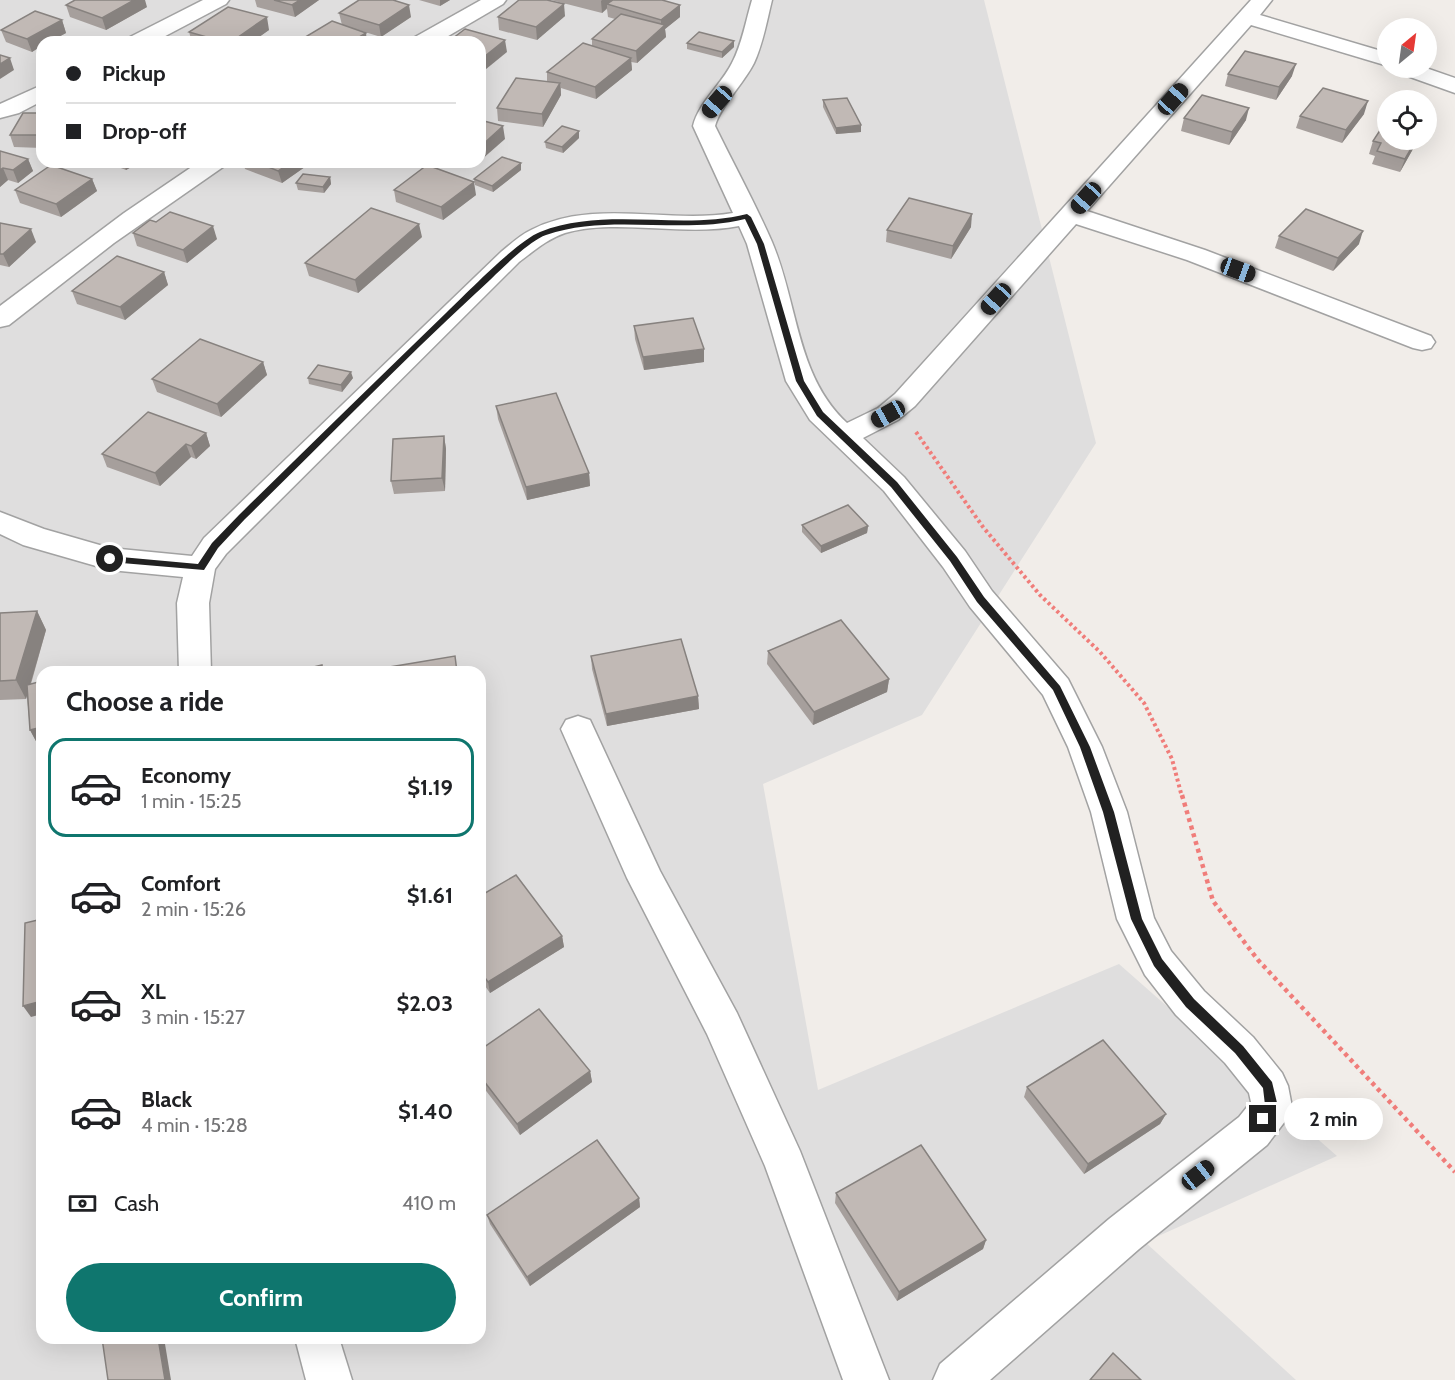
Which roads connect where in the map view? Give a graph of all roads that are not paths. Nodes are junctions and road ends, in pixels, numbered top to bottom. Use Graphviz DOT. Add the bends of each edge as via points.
graph roads {
  1 [pos="219,0"];
  2 [pos="496,0"];
  3 [pos="762,0"];
  4 [pos="1254,8"];
  5 [pos="150,36"];
  6 [pos="433,36"];
  7 [pos="1377,56"];
  8 [pos="1434,78"];
  9 [pos="1455,86"];
  10 [pos="36,95"];
  11 [pos="0,111"];
  12 [pos="206,168"];
  13 [pos="1071,214"];
  14 [pos="747,217"];
  15 [pos="0,319"];
  16 [pos="1422,342"];
  17 [pos="844,436"];
  18 [pos="0,522"];
  19 [pos="200,568"];
  20 [pos="195,666"];
  21 [pos="578,729"];
  22 [pos="319,1344"];
  23 [pos="329,1380"];
  24 [pos="866,1380"];
  25 [pos="956,1380"];
  1 -- 5 [label="street"];
  2 -- 6 [label="street"];
  3 -- 14 [label="street" via="744,61 707,114 704,126"];
  4 -- 7 [label="street"];
  4 -- 13 [label="street"];
  8 -- 9 [label="street"];
  10 -- 11 [label="street"];
  12 -- 15 [label="street"];
  13 -- 16 [label="street" via="1196,255"];
  13 -- 17 [label="street" via="905,400 888,414"];
  14 -- 17 [label="street" via="760,244 800,381 820,414"];
  14 -- 19 [label="street" via="692,224 585,224 541,234 463,301 242,517"];
  17 -- 25 [label="street" via="894,484 981,599 1056,688 1085,747 1109,812 1136,919 1154,954 1190,1003 1239,1050 1268,1086 1272,1107 1254,1131 1124,1234"];
  18 -- 19 [label="street" via="34,537 110,559"];
  19 -- 20 [label="street" via="193,603"];
  21 -- 24 [label="street" via="645,878 728,1036 785,1165"];
  22 -- 23 [label="street"];
}
